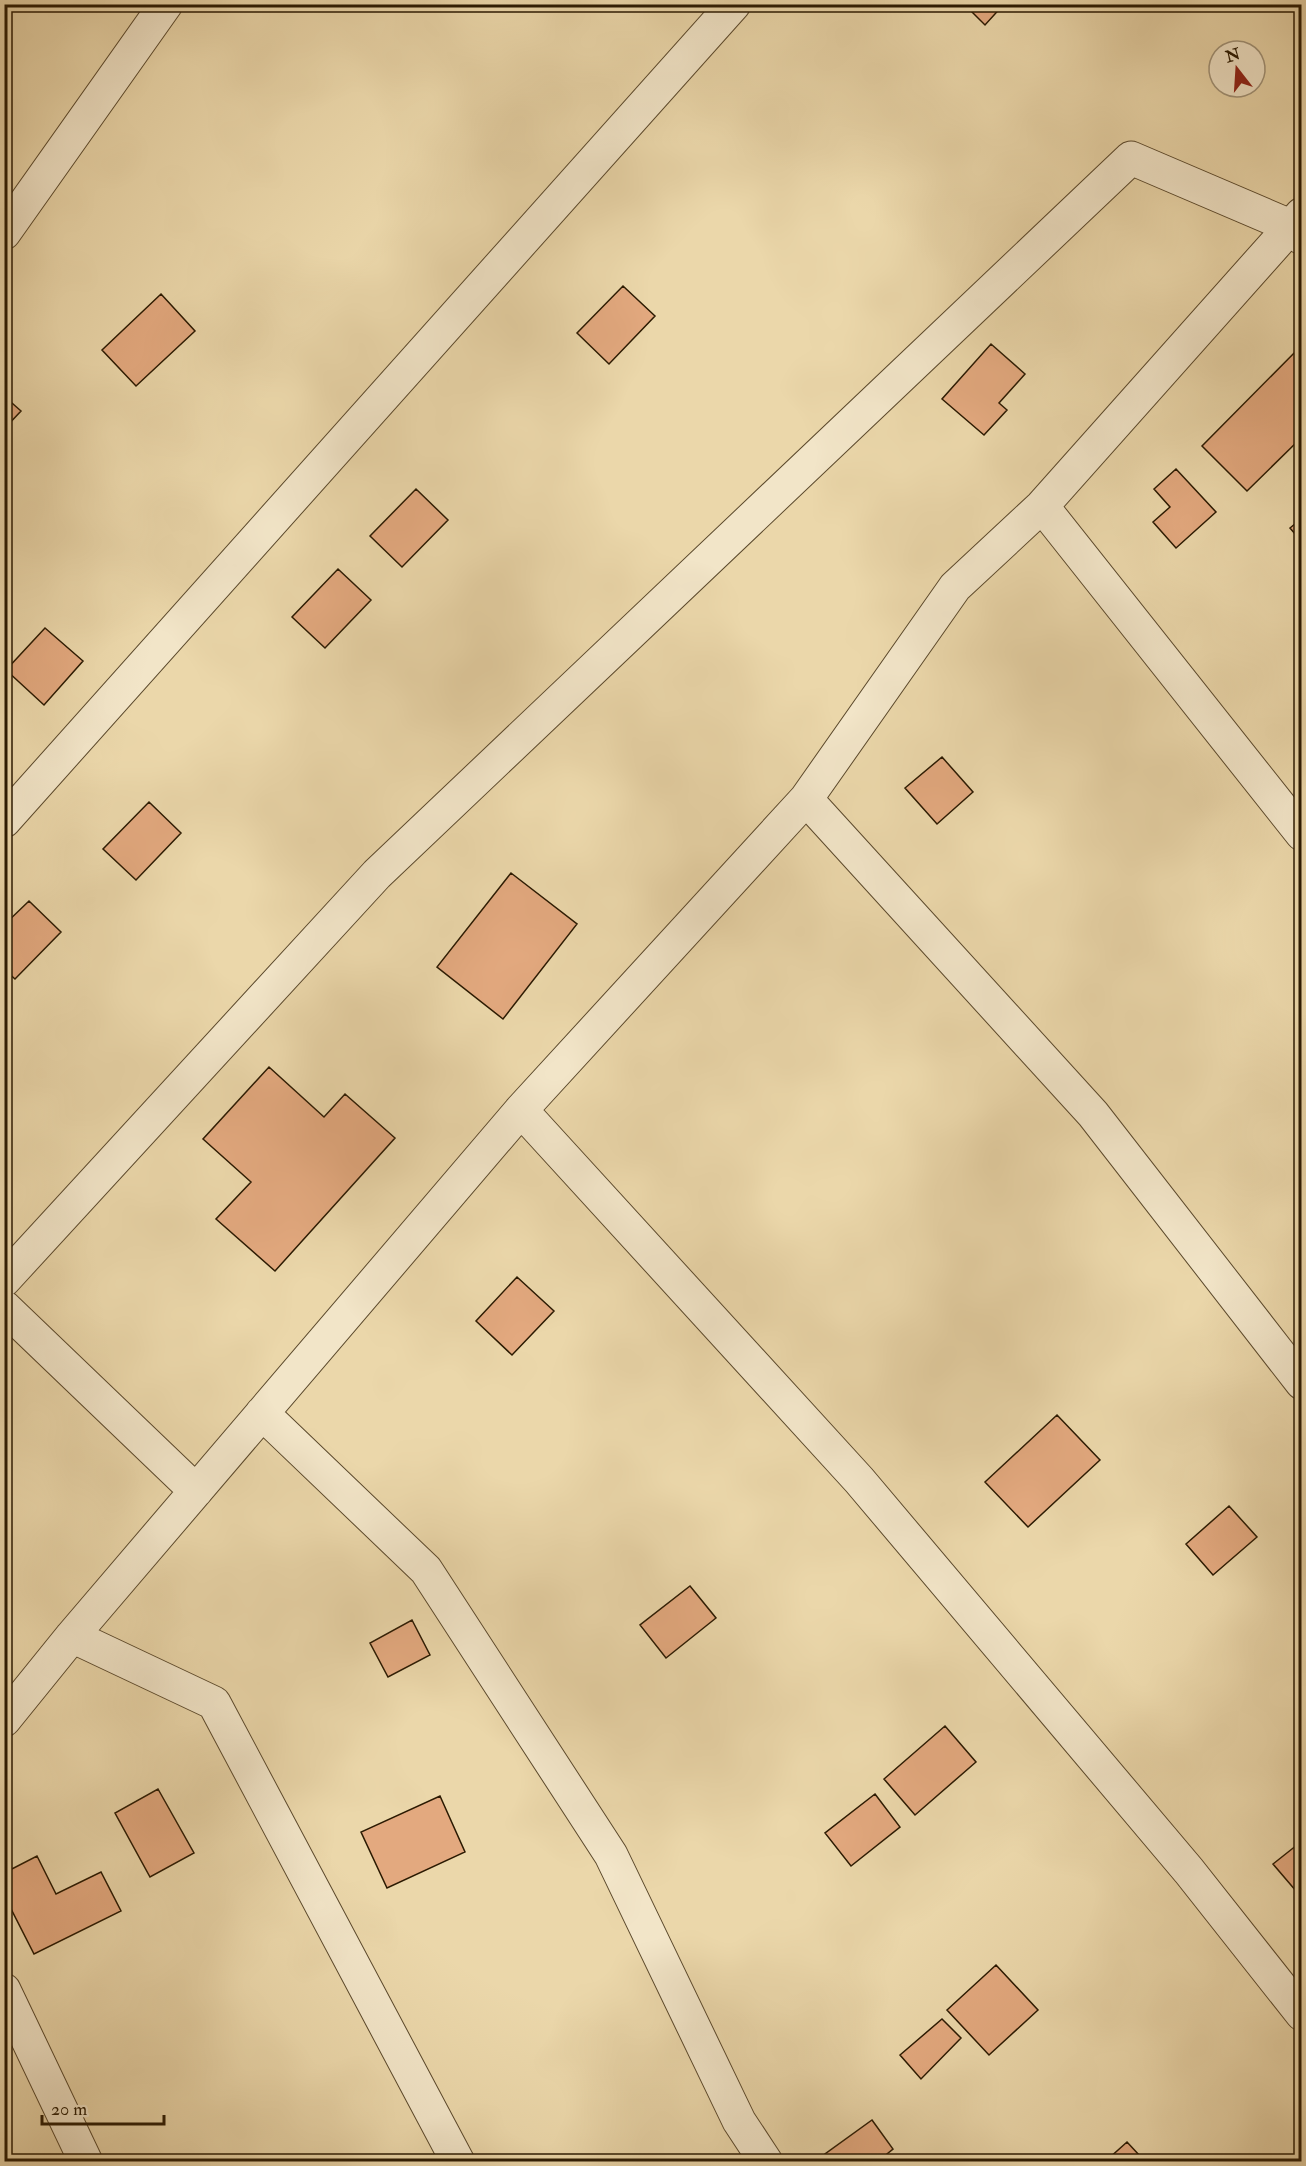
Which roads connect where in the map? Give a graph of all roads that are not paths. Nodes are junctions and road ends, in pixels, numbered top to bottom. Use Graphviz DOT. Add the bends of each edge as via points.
graph roads {
  1 [pos="166,4"];
  2 [pos="734,4"];
  3 [pos="1298,226"];
  4 [pos="4,233"];
  5 [pos="1042,506"];
  6 [pos="806,799"];
  7 [pos="4,820"];
  8 [pos="1302,834"];
  9 [pos="521,1110"];
  10 [pos="4,1280"];
  11 [pos="4,1307"];
  12 [pos="1302,1383"];
  13 [pos="262,1413"];
  14 [pos="196,1491"];
  15 [pos="72,1636"];
  16 [pos="4,1720"];
  17 [pos="4,1990"];
  18 [pos="1302,2014"];
  19 [pos="87,2162"];
  20 [pos="458,2162"];
  21 [pos="766,2162"];
  1 -- 4 [label="street"];
  2 -- 7 [label="street"];
  3 -- 5 [label="street"];
  3 -- 10 [label="street" via="1131,158 377,874"];
  5 -- 6 [label="street" via="955,587"];
  5 -- 8 [label="street"];
  6 -- 9 [label="street"];
  6 -- 12 [label="street" via="1093,1114"];
  9 -- 13 [label="street"];
  9 -- 18 [label="street" via="867,1489 1189,1871"];
  11 -- 14 [label="street"];
  13 -- 14 [label="street"];
  13 -- 21 [label="street" via="426,1570 611,1855 739,2121"];
  14 -- 15 [label="street"];
  15 -- 16 [label="street"];
  15 -- 20 [label="street" via="214,1702"];
  17 -- 19 [label="street"];
}
